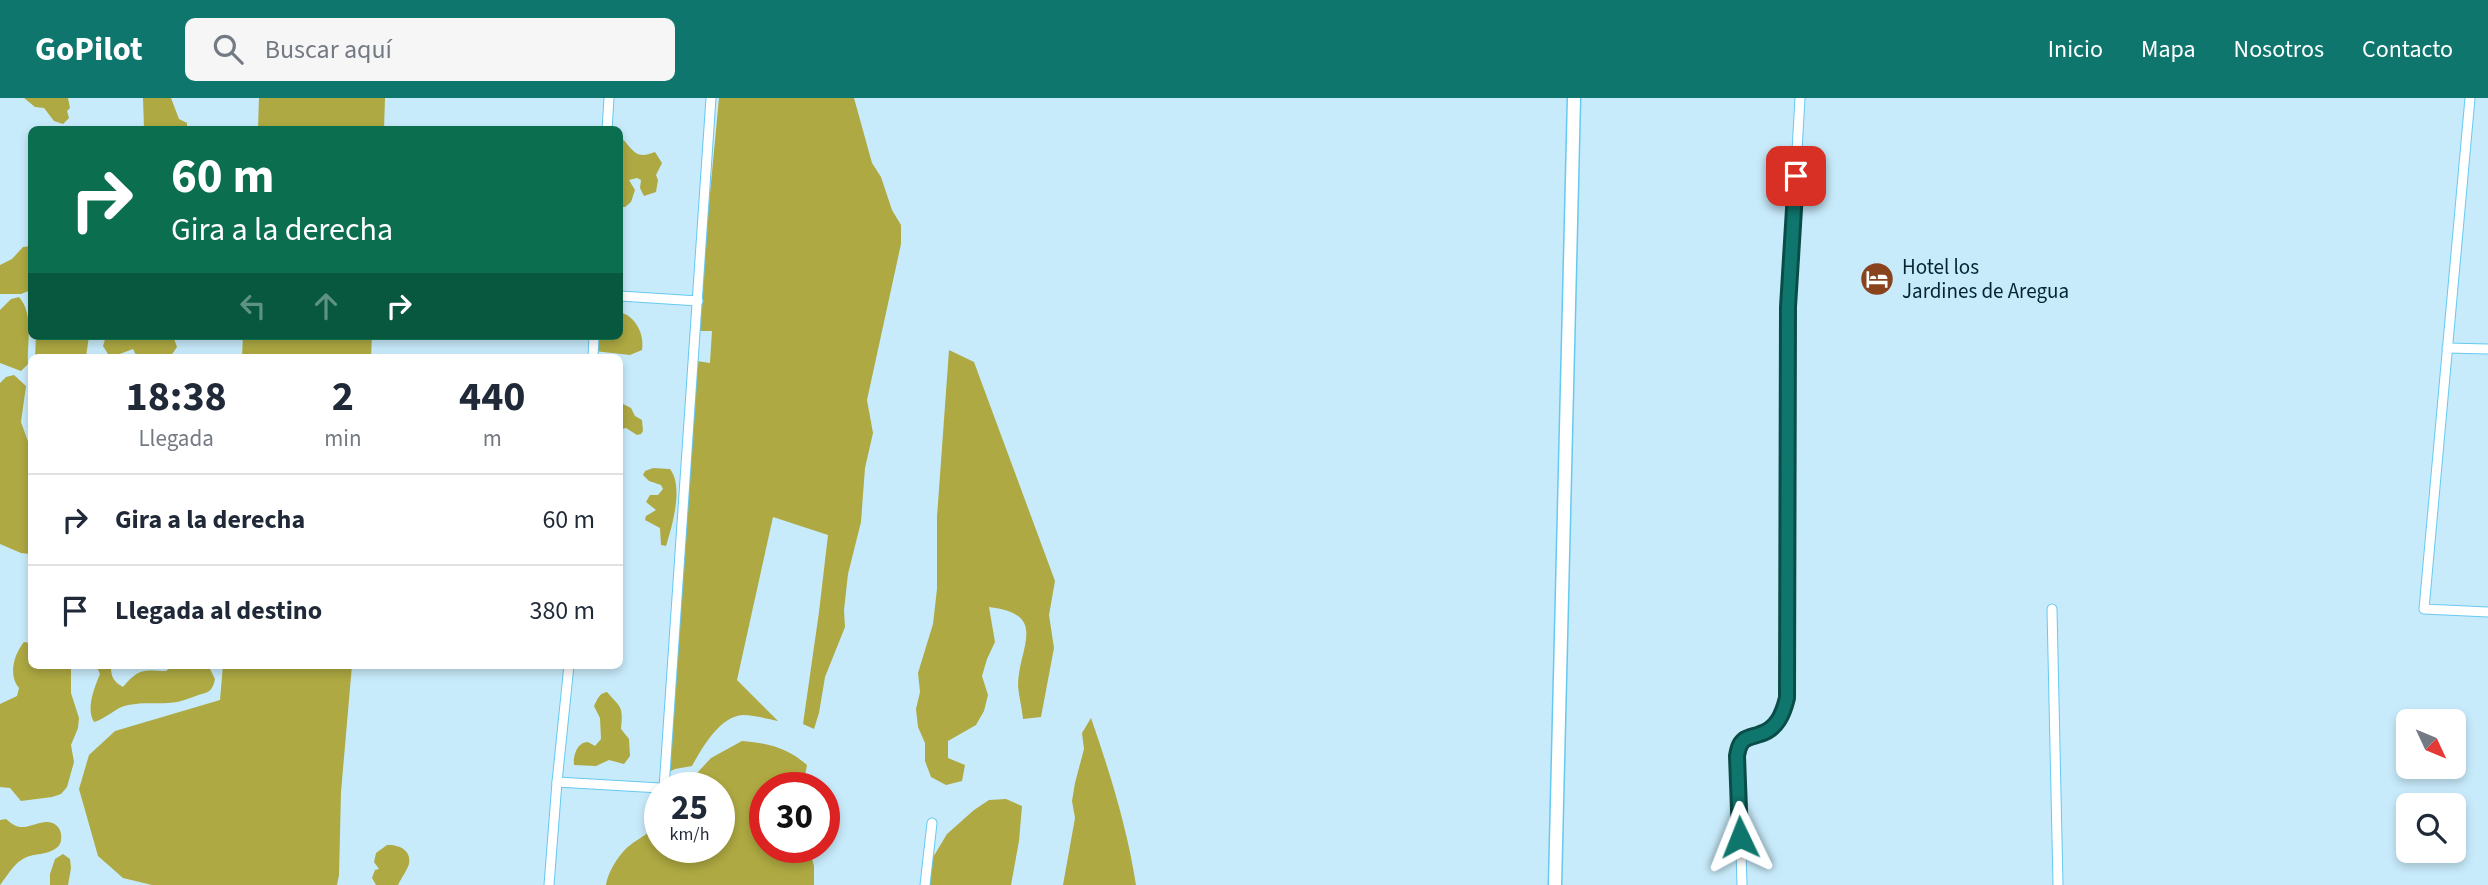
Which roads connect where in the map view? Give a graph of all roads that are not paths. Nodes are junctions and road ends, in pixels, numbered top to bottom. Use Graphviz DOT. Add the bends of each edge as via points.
graph roads {
  1 [pos="609,98"];
  2 [pos="711,98"];
  3 [pos="1574,98"];
  4 [pos="1800,98"];
  5 [pos="2470,98"];
  6 [pos="607,126"];
  7 [pos="623,296"];
  8 [pos="698,301"];
  9 [pos="2447,348"];
  10 [pos="2488,349"];
  11 [pos="2052,610"];
  12 [pos="2488,612"];
  13 [pos="569,669"];
  14 [pos="663,772"];
  15 [pos="557,782"];
  16 [pos="644,787"];
  17 [pos="932,823"];
  18 [pos="549,885"];
  19 [pos="925,885"];
  20 [pos="1555,885"];
  21 [pos="1742,885"];
  22 [pos="2058,885"];
  1 -- 6 [label="street"];
  2 -- 8 [label="street"];
  3 -- 20 [label="street"];
  4 -- 21 [label="street" via="1788,307 1787,698 1773,729 1745,739 1738,750"];
  5 -- 9 [label="street"];
  7 -- 8 [label="street"];
  8 -- 14 [label="street"];
  9 -- 10 [label="street"];
  9 -- 12 [label="street" via="2424,609"];
  11 -- 22 [label="street"];
  13 -- 15 [label="street"];
  15 -- 16 [label="street"];
  15 -- 18 [label="street"];
  17 -- 19 [label="street"];
}
